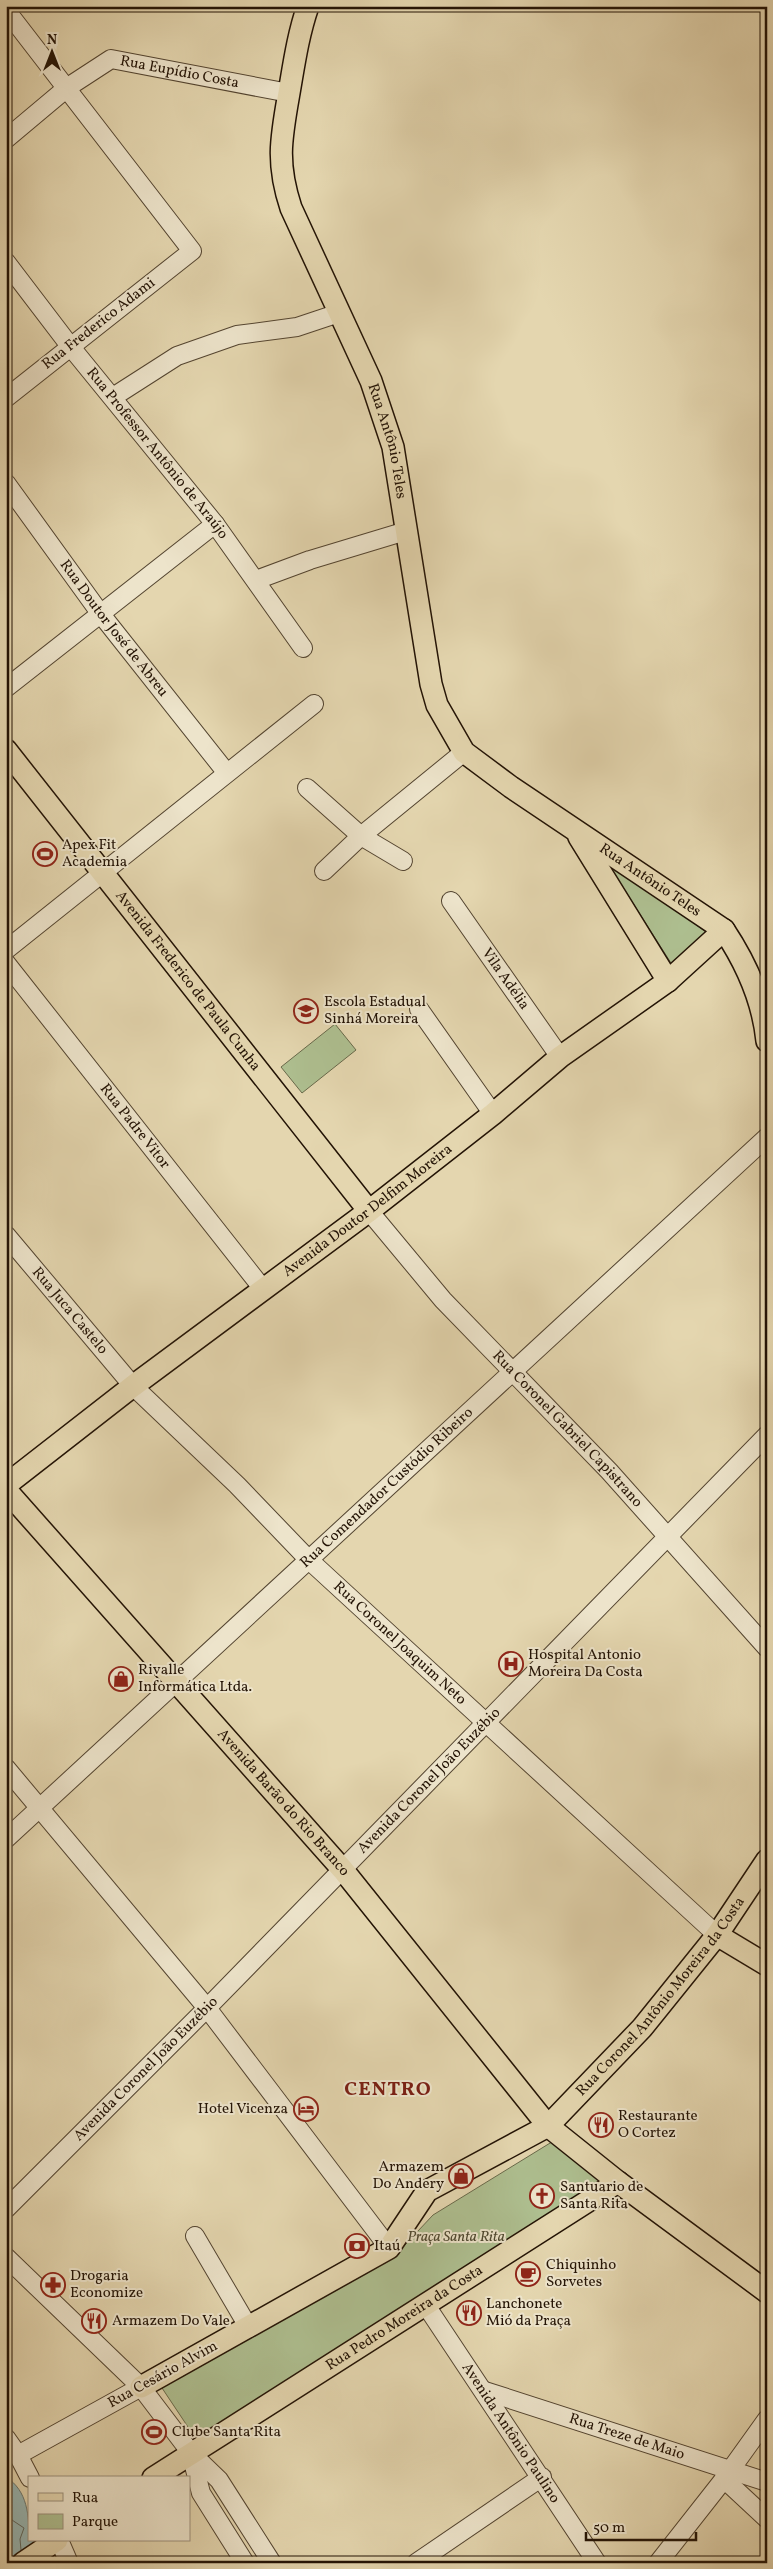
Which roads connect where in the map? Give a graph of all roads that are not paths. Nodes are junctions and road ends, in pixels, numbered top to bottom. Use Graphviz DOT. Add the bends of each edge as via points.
graph roads {
  1 [pos="308,6"];
  2 [pos="6,10"];
  3 [pos="68,87"];
  4 [pos="289,93"];
  5 [pos="6,139"];
  6 [pos="6,262"];
  7 [pos="339,313"];
  8 [pos="70,346"];
  9 [pos="6,398"];
  10 [pos="113,398"];
  11 [pos="6,483"];
  12 [pos="214,524"];
  13 [pos="406,531"];
  14 [pos="256,580"];
  15 [pos="100,613"];
  16 [pos="303,648"];
  17 [pos="6,688"];
  18 [pos="314,704"];
  19 [pos="6,750"];
  20 [pos="464,752"];
  21 [pos="226,772"];
  22 [pos="307,788"];
  23 [pos="574,831"];
  24 [pos="361,836"];
  25 [pos="403,861"];
  26 [pos="102,871"];
  27 [pos="324,871"];
  28 [pos="451,901"];
  29 [pos="724,930"];
  30 [pos="6,950"];
  31 [pos="6,963"];
  32 [pos="668,981"];
  33 [pos="419,1009"];
  34 [pos="767,1041"];
  35 [pos="560,1057"];
  36 [pos="493,1114"];
  37 [pos="767,1137"];
  38 [pos="369,1211"];
  39 [pos="6,1235"];
  40 [pos="263,1289"];
  41 [pos="511,1371"];
  42 [pos="133,1386"];
  43 [pos="767,1435"];
  44 [pos="6,1485"];
  45 [pos="6,1490"];
  46 [pos="667,1538"];
  47 [pos="309,1560"];
  48 [pos="767,1648"];
  49 [pos="176,1681"];
  50 [pos="486,1721"];
  51 [pos="6,1768"];
  52 [pos="40,1808"];
  53 [pos="6,1839"];
  54 [pos="767,1860"];
  55 [pos="343,1870"];
  56 [pos="717,1935"];
  57 [pos="767,1965"];
  58 [pos="207,2008"];
  59 [pos="548,2126"];
  60 [pos="618,2182"];
  61 [pos="6,2209"];
  62 [pos="195,2236"];
  63 [pos="389,2248"];
  64 [pos="6,2257"];
  65 [pos="767,2292"];
  66 [pos="425,2304"];
  67 [pos="249,2328"];
  68 [pos="141,2387"];
  69 [pos="485,2392"];
  70 [pos="767,2419"];
  71 [pos="6,2438"];
  72 [pos="191,2453"];
  73 [pos="18,2454"];
  74 [pos="727,2474"];
  75 [pos="29,2476"];
  76 [pos="156,2476"];
  77 [pos="542,2477"];
  78 [pos="767,2482"];
  79 [pos="767,2519"];
  80 [pos="55,2542"];
  81 [pos="59,2542"];
  82 [pos="23,2563"];
  83 [pos="69,2563"];
  84 [pos="245,2563"];
  85 [pos="272,2563"];
  86 [pos="416,2563"];
  87 [pos="598,2563"];
  88 [pos="658,2563"];
  1 -- 4 [label="main road, Rua Antônio Teles" via="296,49"];
  2 -- 3 [label="street"];
  3 -- 4 [label="street, Rua Eupídio Costa" via="112,59"];
  3 -- 5 [label="street, Rua Eupídio Costa"];
  3 -- 8 [label="street, Rua Frederico Adami" via="192,251"];
  4 -- 7 [label="main road, Rua Antônio Teles" via="281,136 283,183 291,208"];
  6 -- 8 [label="street, Rua Professor Antônio de Araújo"];
  7 -- 10 [label="street" via="297,327 237,335 177,356"];
  7 -- 13 [label="main road, Rua Antônio Teles" via="371,381 393,447"];
  8 -- 9 [label="street, Rua Frederico Adami"];
  8 -- 10 [label="street, Rua Professor Antônio de Araújo"];
  10 -- 12 [label="street, Rua Professor Antônio de Araújo"];
  11 -- 15 [label="street, Rua Doutor José de Abreu"];
  12 -- 14 [label="street, Rua Professor Antônio de Araújo"];
  12 -- 15 [label="street"];
  13 -- 14 [label="street"];
  13 -- 20 [label="main road, Rua Antônio Teles" via="435,698"];
  14 -- 16 [label="street, Rua Professor Antônio de Araújo"];
  15 -- 17 [label="street"];
  15 -- 21 [label="street, Rua Doutor José de Abreu"];
  18 -- 21 [label="street"];
  19 -- 26 [label="main road, Avenida Frederico de Paula Cunha"];
  20 -- 23 [label="main road, Rua Antônio Teles"];
  20 -- 24 [label="street"];
  21 -- 26 [label="street"];
  22 -- 24 [label="street"];
  23 -- 29 [label="main road, Rua Antônio Teles"];
  23 -- 32 [label="main road, Rua Antônio Teles"];
  24 -- 25 [label="street"];
  24 -- 27 [label="street"];
  26 -- 30 [label="street"];
  26 -- 38 [label="main road, Avenida Frederico de Paula Cunha"];
  28 -- 35 [label="street, Vila Adélia"];
  29 -- 32 [label="main road, Avenida Doutor Delfim Moreira"];
  29 -- 34 [label="main road" via="741,955 754,986"];
  31 -- 40 [label="street, Rua Padre Vitor"];
  32 -- 35 [label="main road, Avenida Doutor Delfim Moreira"];
  33 -- 36 [label="street"];
  35 -- 36 [label="main road, Avenida Doutor Delfim Moreira"];
  36 -- 38 [label="main road, Avenida Doutor Delfim Moreira"];
  37 -- 41 [label="street, Rua Comendador Custódio Ribeiro"];
  38 -- 40 [label="main road, Avenida Doutor Delfim Moreira"];
  38 -- 41 [label="street, Rua Coronel Gabriel Capistrano" via="444,1300"];
  39 -- 42 [label="street, Rua Juca Castelo"];
  40 -- 42 [label="main road, Avenida Doutor Delfim Moreira"];
  41 -- 46 [label="street, Rua Coronel Gabriel Capistrano" via="609,1472"];
  41 -- 47 [label="street, Rua Comendador Custódio Ribeiro"];
  42 -- 44 [label="main road, Avenida Doutor Delfim Moreira"];
  42 -- 47 [label="street, Rua Coronel Joaquim Neto" via="237,1485"];
  43 -- 46 [label="street, Avenida Coronel João Euzébio"];
  45 -- 49 [label="main road, Avenida Barão do Rio Branco"];
  46 -- 48 [label="street, Rua Coronel Gabriel Capistrano"];
  46 -- 50 [label="street, Avenida Coronel João Euzébio"];
  47 -- 49 [label="street, Rua Comendador Custódio Ribeiro"];
  47 -- 50 [label="street, Rua Coronel Joaquim Neto"];
  49 -- 52 [label="street, Rua Comendador Custódio Ribeiro"];
  49 -- 55 [label="main road, Avenida Barão do Rio Branco"];
  50 -- 55 [label="street, Avenida Coronel João Euzébio"];
  50 -- 56 [label="street, Rua Coronel Joaquim Neto"];
  51 -- 52 [label="street"];
  52 -- 53 [label="street, Rua Comendador Custódio Ribeiro"];
  52 -- 58 [label="street"];
  54 -- 56 [label="main road, Rua Coronel Antônio Moreira da Costa"];
  55 -- 58 [label="street, Avenida Coronel João Euzébio"];
  55 -- 59 [label="main road, Avenida Barão do Rio Branco"];
  56 -- 57 [label="main road"];
  56 -- 59 [label="main road, Rua Coronel Antônio Moreira da Costa" via="642,2028"];
  58 -- 61 [label="street, Avenida Coronel João Euzébio"];
  58 -- 63 [label="street"];
  59 -- 60 [label="main road"];
  59 -- 63 [label="main road, Rua Cesário Alvim" via="427,2191"];
  60 -- 65 [label="main road"];
  60 -- 66 [label="main road, Rua Pedro Moreira da Costa"];
  62 -- 67 [label="street"];
  63 -- 67 [label="main road, Rua Cesário Alvim"];
  64 -- 68 [label="street"];
  66 -- 69 [label="street, Avenida Antônio Paulino"];
  66 -- 72 [label="main road, Rua Pedro Moreira da Costa"];
  67 -- 68 [label="main road, Rua Cesário Alvim"];
  68 -- 72 [label="street"];
  68 -- 73 [label="street, Rua Cesário Alvim"];
  69 -- 74 [label="street, Rua Treze de Maio"];
  69 -- 77 [label="street, Avenida Antônio Paulino"];
  70 -- 74 [label="street"];
  71 -- 73 [label="street"];
  72 -- 76 [label="main road, Rua Pedro Moreira da Costa"];
  72 -- 84 [label="street" via="201,2493"];
  72 -- 85 [label="street" via="219,2480"];
  73 -- 75 [label="street"];
  74 -- 78 [label="street, Rua Treze de Maio"];
  74 -- 79 [label="street"];
  74 -- 88 [label="street"];
  77 -- 86 [label="street"];
  77 -- 87 [label="street, Avenida Antônio Paulino"];
  80 -- 82 [label="main road"];
  81 -- 83 [label="street"];
}
